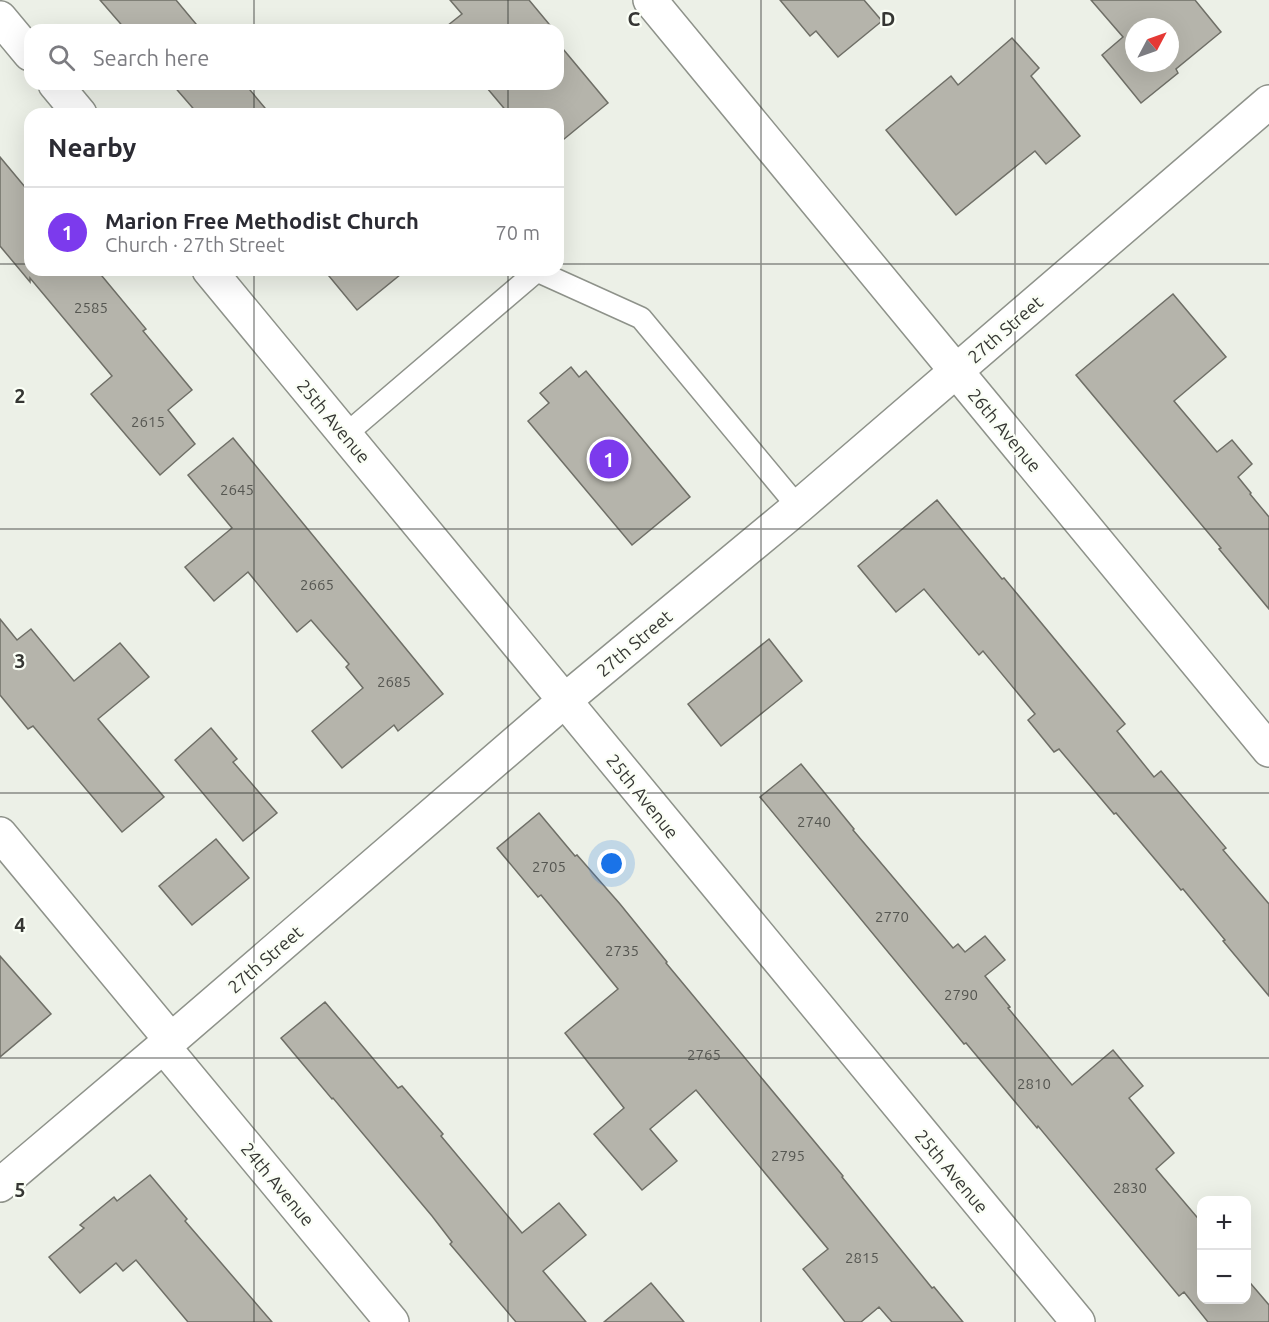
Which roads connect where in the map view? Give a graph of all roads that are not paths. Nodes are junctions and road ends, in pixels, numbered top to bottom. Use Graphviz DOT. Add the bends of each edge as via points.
graph roads {
  1 [pos="650,0"];
  2 [pos="0,18"];
  3 [pos="24,47"];
  4 [pos="60,90"];
  5 [pos="1269,102"];
  6 [pos="75,108"];
  7 [pos="214,276"];
  8 [pos="531,276"];
  9 [pos="548,276"];
  10 [pos="957,371"];
  11 [pos="345,435"];
  12 [pos="798,507"];
  13 [pos="564,701"];
  14 [pos="1269,750"];
  15 [pos="0,834"];
  16 [pos="167,1043"];
  17 [pos="0,1185"];
  18 [pos="392,1322"];
  19 [pos="1078,1322"];
  1 -- 10 [label="street, 26th Avenue"];
  2 -- 3 [label="street"];
  4 -- 6 [label="street"];
  5 -- 10 [label="street, 27th Street"];
  7 -- 11 [label="street, 25th Avenue"];
  8 -- 11 [label="lane"];
  9 -- 12 [label="lane" via="641,318"];
  10 -- 12 [label="street, 27th Street"];
  10 -- 14 [label="street, 26th Avenue"];
  11 -- 13 [label="street, 25th Avenue"];
  12 -- 13 [label="street, 27th Street"];
  13 -- 16 [label="street, 27th Street"];
  13 -- 19 [label="street, 25th Avenue"];
  15 -- 16 [label="street, 24th Avenue"];
  16 -- 17 [label="street, 27th Street"];
  16 -- 18 [label="street, 24th Avenue"];
}
